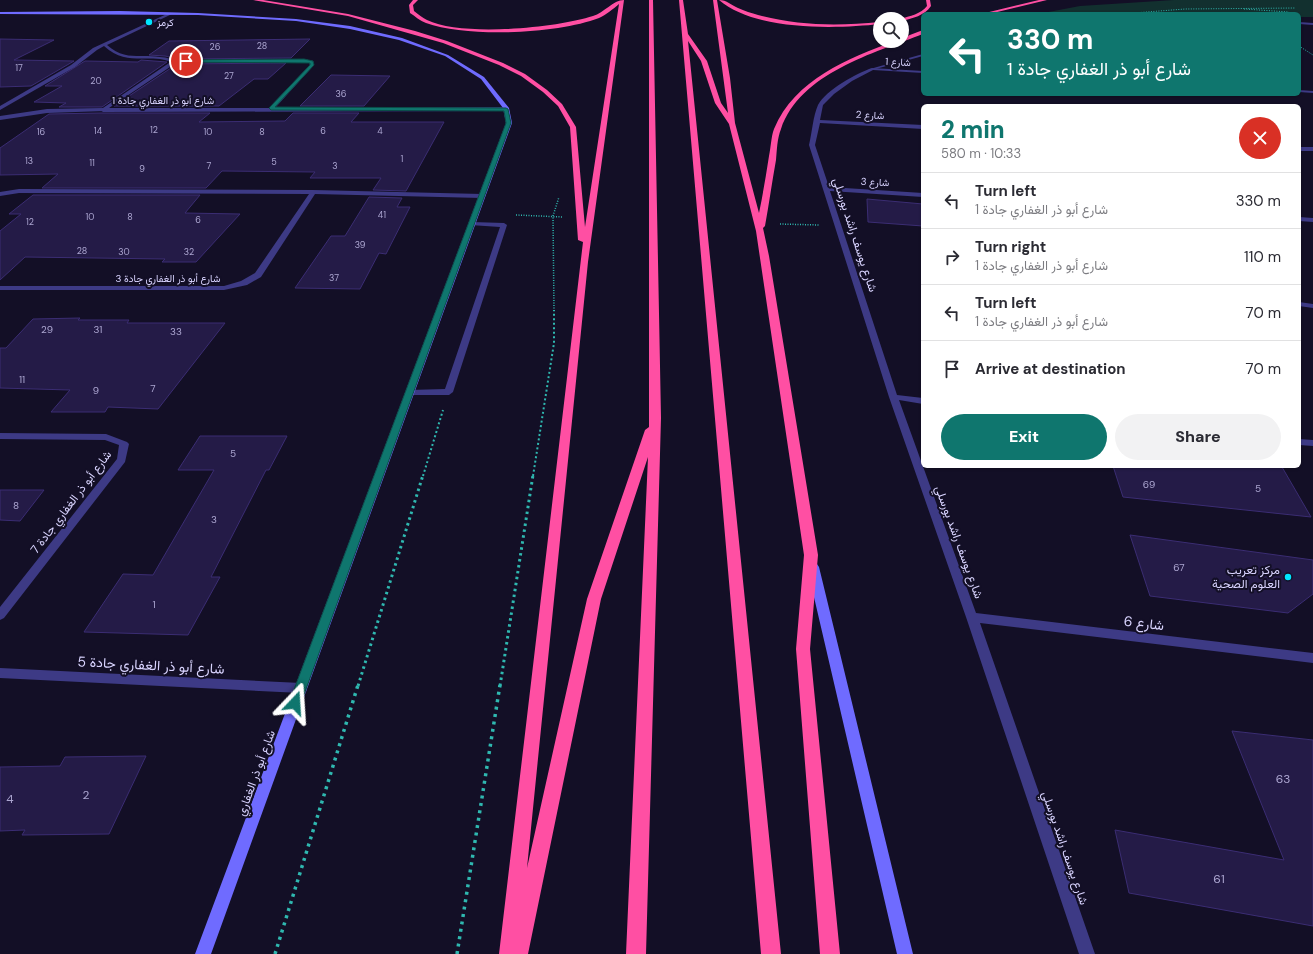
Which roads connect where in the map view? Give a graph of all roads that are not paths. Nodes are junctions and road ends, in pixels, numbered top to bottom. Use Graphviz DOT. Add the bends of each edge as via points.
graph roads {
  1 [pos="255,0"];
  2 [pos="416,0"];
  3 [pos="622,0"];
  4 [pos="651,0"];
  5 [pos="681,0"];
  6 [pos="715,0"];
  7 [pos="721,0"];
  8 [pos="928,0"];
  9 [pos="1045,0"];
  10 [pos="924,12"];
  11 [pos="992,12"];
  12 [pos="0,13"];
  13 [pos="921,13"];
  14 [pos="170,14"];
  15 [pos="909,17"];
  16 [pos="1301,23"];
  17 [pos="873,24"];
  18 [pos="1313,24"];
  19 [pos="685,32"];
  20 [pos="921,33"];
  21 [pos="909,37"];
  22 [pos="105,45"];
  23 [pos="882,48"];
  24 [pos="921,56"];
  25 [pos="177,62"];
  26 [pos="872,69"];
  27 [pos="921,72"];
  28 [pos="1301,91"];
  29 [pos="1313,92"];
  30 [pos="0,108"];
  31 [pos="271,109"];
  32 [pos="506,109"];
  33 [pos="103,110"];
  34 [pos="0,118"];
  35 [pos="817,121"];
  36 [pos="732,123"];
  37 [pos="921,127"];
  38 [pos="1301,149"];
  39 [pos="1313,149"];
  40 [pos="826,189"];
  41 [pos="313,192"];
  42 [pos="0,194"];
  43 [pos="921,195"];
  44 [pos="482,196"];
  45 [pos="1301,219"];
  46 [pos="1313,220"];
  47 [pos="472,224"];
  48 [pos="760,232"];
  49 [pos="584,262"];
  50 [pos="0,288"];
  51 [pos="1301,304"];
  52 [pos="1313,306"];
  53 [pos="409,393"];
  54 [pos="893,397"];
  55 [pos="921,401"];
  56 [pos="655,418"];
  57 [pos="0,436"];
  58 [pos="1301,442"];
  59 [pos="1313,443"];
  60 [pos="811,555"];
  61 [pos="0,615"];
  62 [pos="972,617"];
  63 [pos="1313,658"];
  64 [pos="0,672"];
  65 [pos="300,688"];
  66 [pos="203,954"];
  67 [pos="509,954"];
  68 [pos="518,954"];
  69 [pos="636,954"];
  70 [pos="771,954"];
  71 [pos="830,954"];
  72 [pos="905,954"];
  73 [pos="1087,954"];
  1 -- 49 [label="highway" via="348,15 453,44 501,64 545,91 560,105 573,127"];
  2 -- 3 [label="highway" via="411,5 412,12 431,23 462,28 506,30 548,28 581,22 606,12"];
  3 -- 49 [label="highway"];
  4 -- 56 [label="highway"];
  5 -- 19 [label="highway"];
  6 -- 36 [label="highway"];
  7 -- 17 [label="highway" via="742,12 782,21 833,25"];
  8 -- 10 [label="highway" via="929,6"];
  9 -- 11 [label="highway"];
  12 -- 14 [label="street"];
  13 -- 15 [label="highway"];
  14 -- 22 [label="street"];
  14 -- 32 [label="street" via="297,20 402,39 456,61 477,75 494,91"];
  16 -- 18 [label="street"];
  19 -- 36 [label="highway" via="704,61 718,103"];
  19 -- 70 [label="highway"];
  20 -- 21 [label="highway"];
  22 -- 25 [label="street" via="112,52 126,58 161,58"];
  22 -- 30 [label="street"];
  23 -- 48 [label="highway" via="829,73 811,84 790,104 777,130"];
  24 -- 26 [label="street, شارع يوسف راشد بورسلي"];
  25 -- 31 [label="street, شارع أبو ذر الغفاري جادة 1" via="312,62"];
  25 -- 33 [label="street, شارع أبو ذر الغفاري جادة 1"];
  26 -- 27 [label="street, شارع 1"];
  26 -- 35 [label="street, شارع يوسف راشد بورسلي" via="832,93 821,105"];
  28 -- 29 [label="street"];
  31 -- 32 [label="street, شارع أبو ذر الغفاري جادة 1"];
  31 -- 33 [label="street, شارع أبو ذر الغفاري جادة 1"];
  32 -- 44 [label="street, شارع أبو ذر الغفاري" via="509,123"];
  33 -- 34 [label="street" via="48,111"];
  35 -- 37 [label="street, شارع 2"];
  35 -- 40 [label="street, شارع يوسف راشد بورسلي" via="812,145"];
  36 -- 48 [label="highway"];
  38 -- 39 [label="street"];
  40 -- 43 [label="street, شارع 3"];
  40 -- 54 [label="street, شارع يوسف راشد بورسلي"];
  41 -- 42 [label="street" via="19,191"];
  41 -- 44 [label="street"];
  41 -- 50 [label="street, شارع أبو ذر الغفاري جادة 3" via="258,274 244,283 224,288"];
  44 -- 47 [label="street, شارع أبو ذر الغفاري"];
  45 -- 46 [label="street"];
  47 -- 53 [label="street, شارع أبو ذر الغفاري"];
  47 -- 53 [label="street" via="504,225 448,392"];
  48 -- 60 [label="highway"];
  49 -- 67 [label="highway"];
  51 -- 52 [label="street"];
  53 -- 65 [label="street, شارع أبو ذر الغفاري"];
  54 -- 55 [label="street"];
  54 -- 62 [label="street, شارع يوسف راشد بورسلي"];
  56 -- 68 [label="highway" via="594,599"];
  56 -- 69 [label="highway"];
  57 -- 61 [label="street, شارع أبو ذر الغفاري جادة 7" via="106,437 124,444 122,460"];
  58 -- 59 [label="street"];
  60 -- 71 [label="highway" via="804,650"];
  60 -- 72 [label="street"];
  62 -- 63 [label="street, شارع 6"];
  62 -- 73 [label="street, شارع يوسف راشد بورسلي"];
  64 -- 65 [label="street, شارع أبو ذر الغفاري جادة 5"];
  65 -- 66 [label="street, شارع أبو ذر الغفاري"];
}
